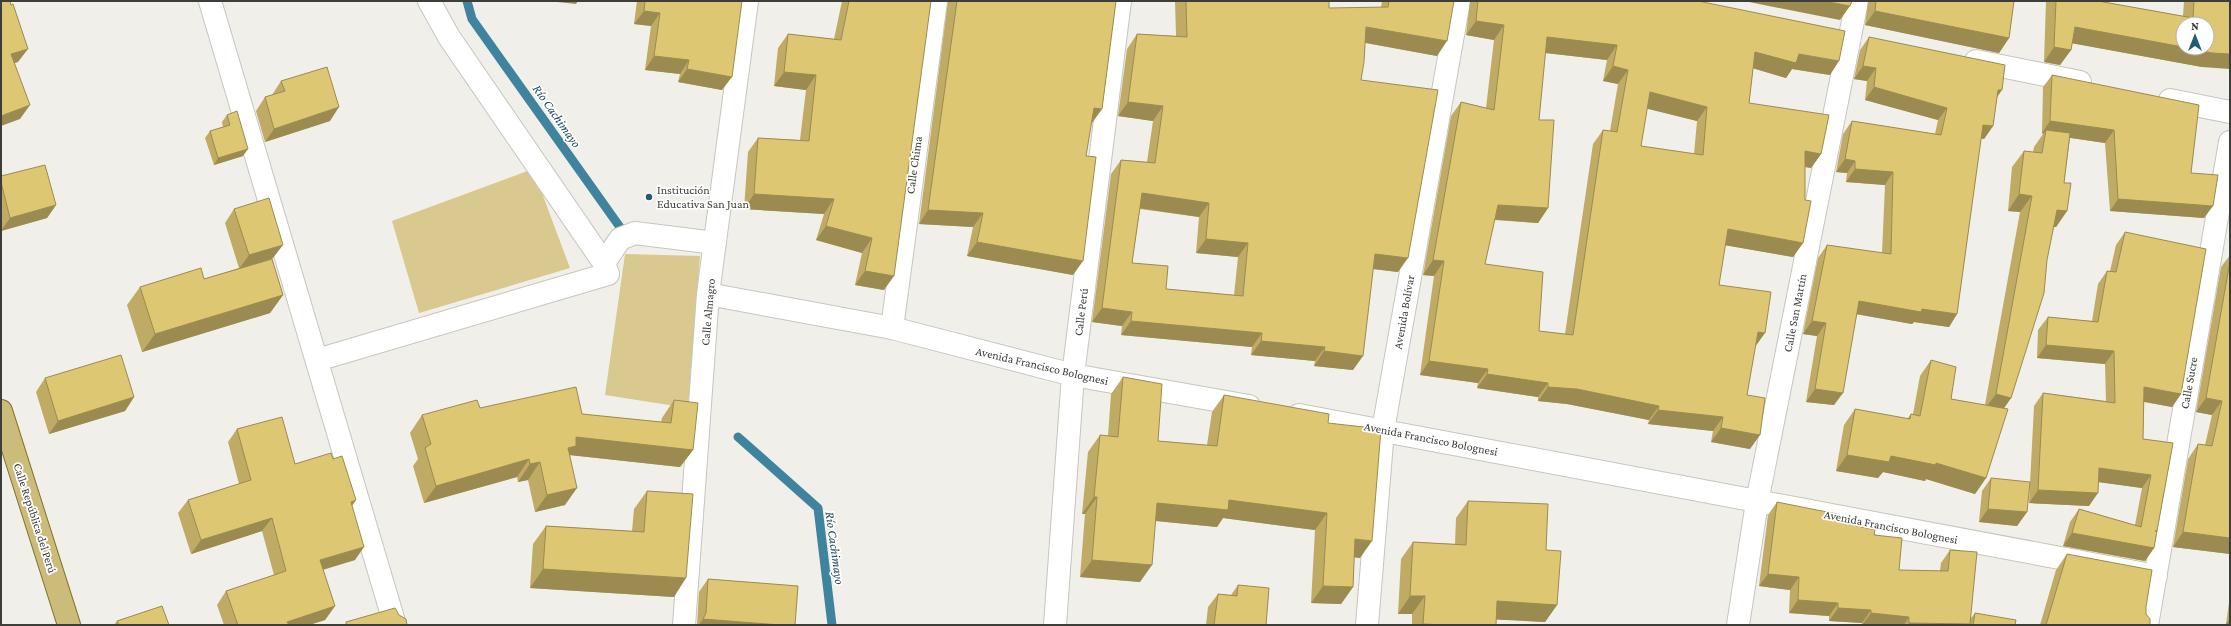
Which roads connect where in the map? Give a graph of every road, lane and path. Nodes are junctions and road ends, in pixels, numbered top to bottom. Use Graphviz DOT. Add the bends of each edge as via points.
graph roads {
  1 [pos="210,1"];
  2 [pos="429,1"];
  3 [pos="747,1"];
  4 [pos="936,1"];
  5 [pos="1120,1"];
  6 [pos="1459,1"];
  7 [pos="1857,1"];
  8 [pos="1828,31"];
  9 [pos="1859,38"];
  10 [pos="1960,58"];
  11 [pos="2099,86"];
  12 [pos="2153,97"];
  13 [pos="2230,112"];
  14 [pos="2230,142"];
  15 [pos="715,243"];
  16 [pos="604,263"];
  17 [pos="708,294"];
  18 [pos="892,328"];
  19 [pos="317,360"];
  20 [pos="1073,375"];
  21 [pos="1,411"];
  22 [pos="1383,430"];
  23 [pos="1757,502"];
  24 [pos="2156,576"];
  25 [pos="69,625"];
  26 [pos="396,625"];
  27 [pos="684,625"];
  28 [pos="1054,625"];
  29 [pos="1367,625"];
  30 [pos="1738,625"];
  31 [pos="2147,625"];
  1 -- 19 [label="street"];
  2 -- 16 [label="street" via="449,37"];
  3 -- 15 [label="street, Calle Almagro"];
  4 -- 18 [label="street, Calle Chima"];
  5 -- 20 [label="street, Calle Perú"];
  6 -- 22 [label="street, Avenida Bolívar"];
  7 -- 9 [label="street, Calle San Martín"];
  8 -- 9 [label="street"];
  9 -- 23 [label="street, Calle San Martín"];
  10 -- 11 [label="street"];
  12 -- 13 [label="street"];
  14 -- 24 [label="street, Calle Sucre"];
  15 -- 16 [label="street" via="628,236"];
  15 -- 17 [label="street, Calle Almagro"];
  16 -- 19 [label="street" via="608,274"];
  17 -- 18 [label="street, Avenida Francisco Bolognesi"];
  17 -- 27 [label="street, Calle Almagro"];
  18 -- 20 [label="street, Avenida Francisco Bolognesi"];
  19 -- 26 [label="street"];
  20 -- 22 [label="street, Avenida Francisco Bolognesi"];
  20 -- 28 [label="street, Calle Perú"];
  21 -- 25 [label="main road, Calle República del Perú"];
  22 -- 23 [label="street, Avenida Francisco Bolognesi"];
  22 -- 29 [label="street, Avenida Bolívar"];
  23 -- 24 [label="street, Avenida Francisco Bolognesi"];
  23 -- 30 [label="street, Calle San Martín"];
  24 -- 31 [label="street, Calle Sucre"];
}
